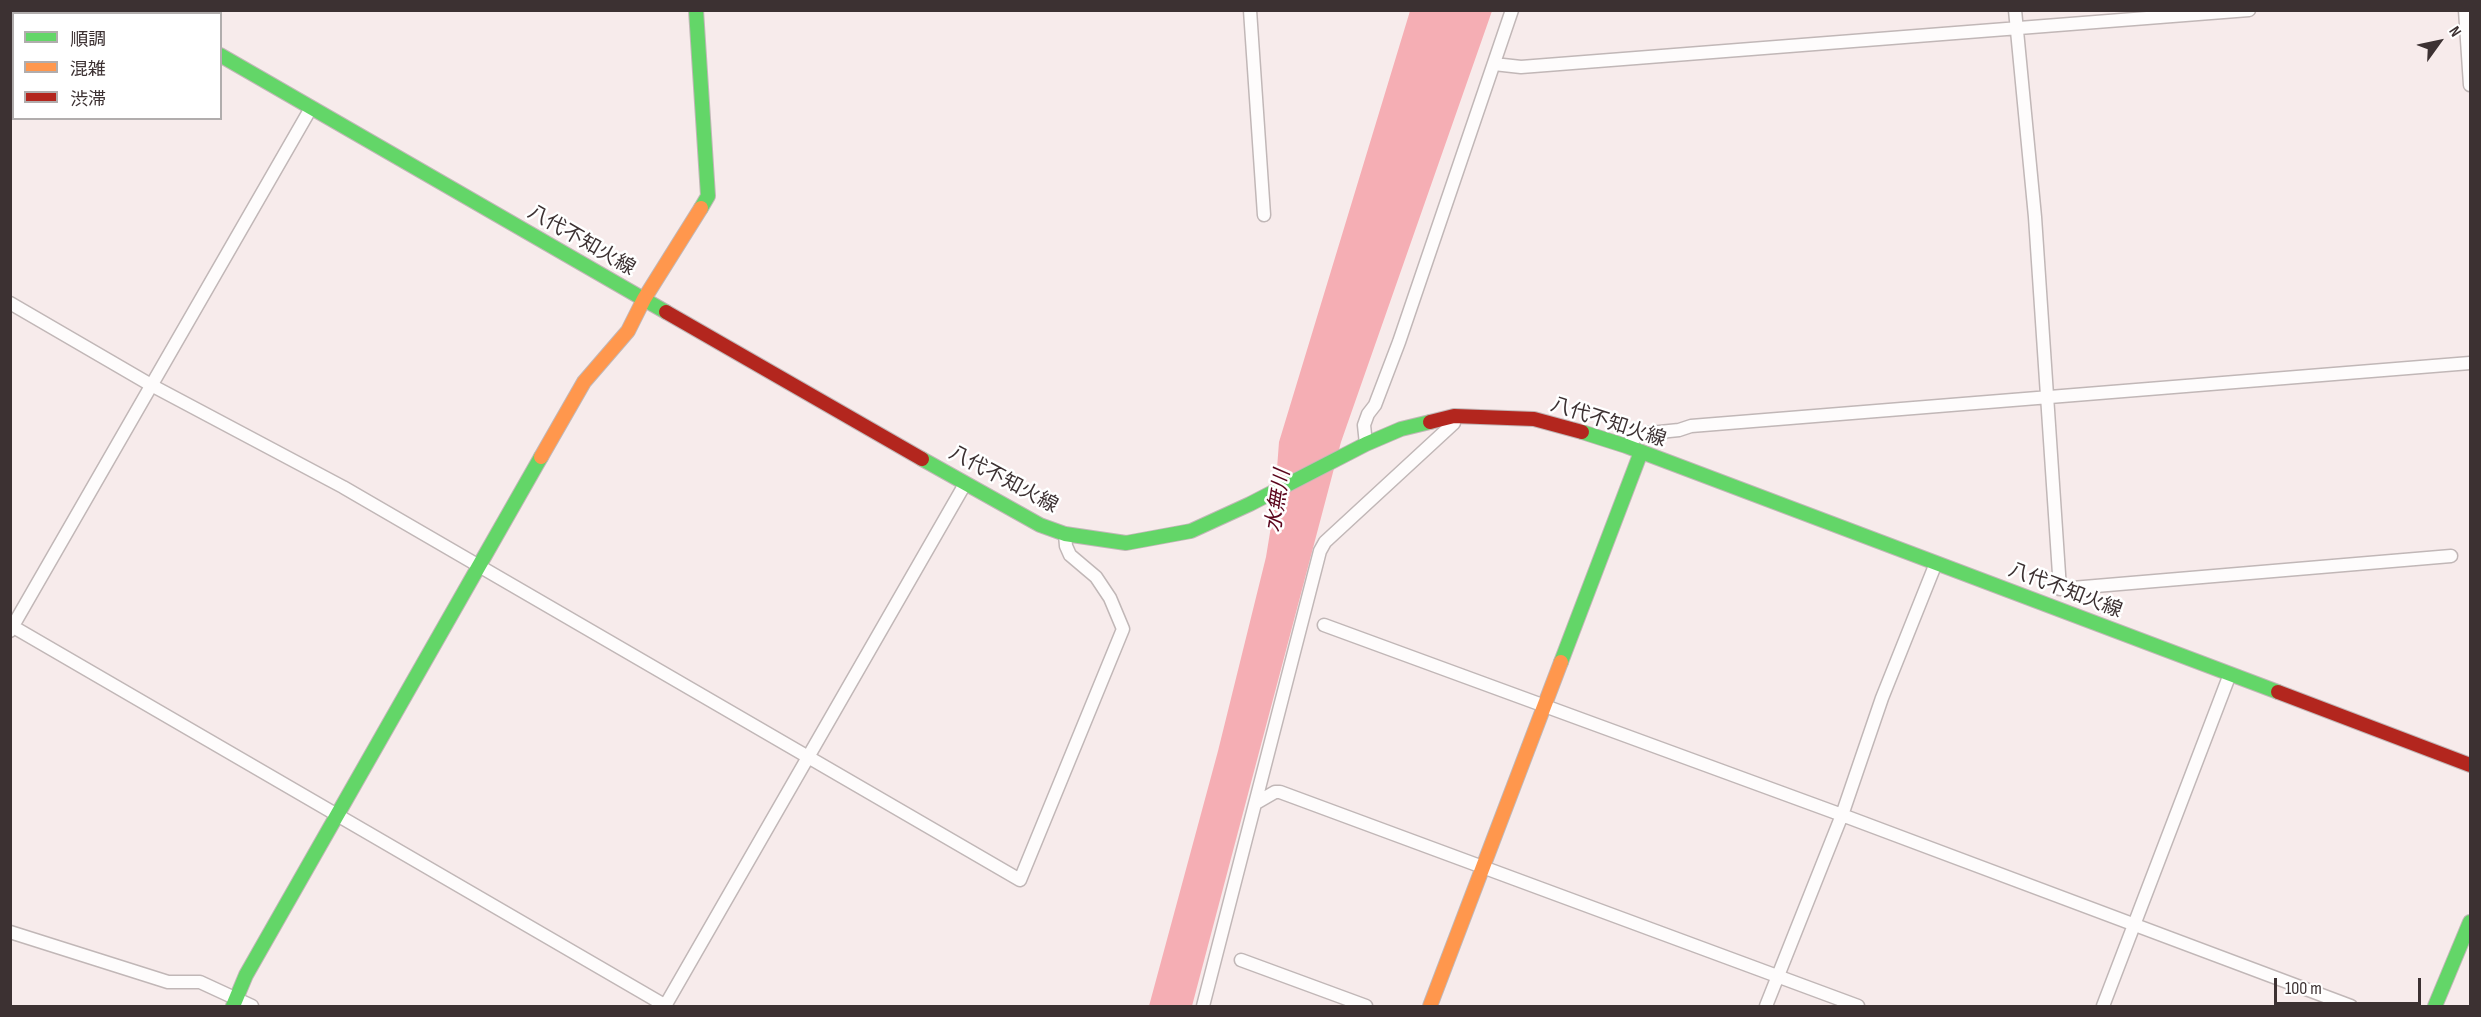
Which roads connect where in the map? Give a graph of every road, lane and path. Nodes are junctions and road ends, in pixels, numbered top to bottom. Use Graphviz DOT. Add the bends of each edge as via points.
graph roads {
  1 [pos="696,10"];
  2 [pos="1250,10"];
  3 [pos="1512,10"];
  4 [pos="2016,10"];
  5 [pos="2248,10"];
  6 [pos="2465,10"];
  7 [pos="2017,27"];
  8 [pos="222,57"];
  9 [pos="1494,64"];
  10 [pos="2470,85"];
  11 [pos="311,108"];
  12 [pos="1264,215"];
  13 [pos="644,299"];
  14 [pos="10,303"];
  15 [pos="2470,363"];
  16 [pos="151,385"];
  17 [pos="2047,399"];
  18 [pos="1454,416"];
  19 [pos="1362,446"];
  20 [pos="1626,446"];
  21 [pos="1641,452"];
  22 [pos="965,484"];
  23 [pos="1065,534"];
  24 [pos="2451,556"];
  25 [pos="1936,563"];
  26 [pos="480,567"];
  27 [pos="1324,625"];
  28 [pos="11,627"];
  29 [pos="2230,674"];
  30 [pos="1545,705"];
  31 [pos="808,758"];
  32 [pos="2470,765"];
  33 [pos="1256,803"];
  34 [pos="1842,815"];
  35 [pos="337,816"];
  36 [pos="1482,867"];
  37 [pos="2470,922"];
  38 [pos="2136,925"];
  39 [pos="10,932"];
  40 [pos="1240,960"];
  41 [pos="1778,977"];
  42 [pos="235,1003"];
  43 [pos="252,1006"];
  44 [pos="665,1006"];
  45 [pos="1203,1006"];
  46 [pos="1366,1006"];
  47 [pos="1430,1006"];
  48 [pos="1766,1006"];
  49 [pos="1858,1006"];
  50 [pos="2103,1006"];
  51 [pos="2351,1006"];
  52 [pos="2434,1006"];
  1 -- 13 [label="main road" via="708,196"];
  2 -- 12 [label="street"];
  3 -- 9 [label="street"];
  4 -- 7 [label="street"];
  5 -- 7 [label="street"];
  6 -- 10 [label="street"];
  7 -- 9 [label="street" via="1521,67"];
  7 -- 17 [label="street"];
  8 -- 11 [label="main road, 八代不知火線"];
  9 -- 19 [label="street" via="1399,342 1364,425"];
  11 -- 13 [label="main road, 八代不知火線"];
  11 -- 16 [label="street"];
  13 -- 22 [label="main road, 八代不知火線"];
  13 -- 26 [label="main road" via="628,332 584,382"];
  14 -- 16 [label="street"];
  15 -- 17 [label="street"];
  16 -- 26 [label="street" via="343,487"];
  16 -- 28 [label="street"];
  17 -- 20 [label="street" via="1691,426 1640,434"];
  17 -- 24 [label="street" via="2060,589"];
  18 -- 19 [label="main road, 八代不知火線" via="1401,429"];
  18 -- 20 [label="main road, 八代不知火線" via="1534,419"];
  18 -- 33 [label="street" via="1454,423 1325,542 1320,551"];
  19 -- 23 [label="main road, 八代不知火線" via="1191,531 1126,543"];
  20 -- 21 [label="main road, 八代不知火線"];
  21 -- 25 [label="main road, 八代不知火線"];
  21 -- 30 [label="main road"];
  22 -- 23 [label="main road, 八代不知火線" via="1040,525"];
  22 -- 31 [label="street"];
  23 -- 31 [label="street" via="1070,555 1096,577 1123,629 1020,880"];
  25 -- 29 [label="main road, 八代不知火線"];
  25 -- 34 [label="street" via="1882,698"];
  26 -- 31 [label="street"];
  26 -- 35 [label="main road"];
  27 -- 30 [label="street"];
  28 -- 35 [label="street"];
  29 -- 32 [label="main road, 八代不知火線"];
  29 -- 38 [label="street"];
  30 -- 34 [label="street"];
  30 -- 36 [label="main road"];
  31 -- 44 [label="street"];
  33 -- 36 [label="street" via="1280,792"];
  33 -- 45 [label="street"];
  34 -- 38 [label="street"];
  34 -- 41 [label="street"];
  35 -- 42 [label="main road" via="246,975"];
  35 -- 44 [label="street"];
  36 -- 41 [label="street"];
  36 -- 47 [label="main road"];
  37 -- 52 [label="main road"];
  38 -- 50 [label="street"];
  38 -- 51 [label="street"];
  39 -- 42 [label="street" via="168,982 200,982"];
  40 -- 46 [label="street"];
  41 -- 48 [label="street"];
  41 -- 49 [label="street"];
  42 -- 43 [label="street"];
}
